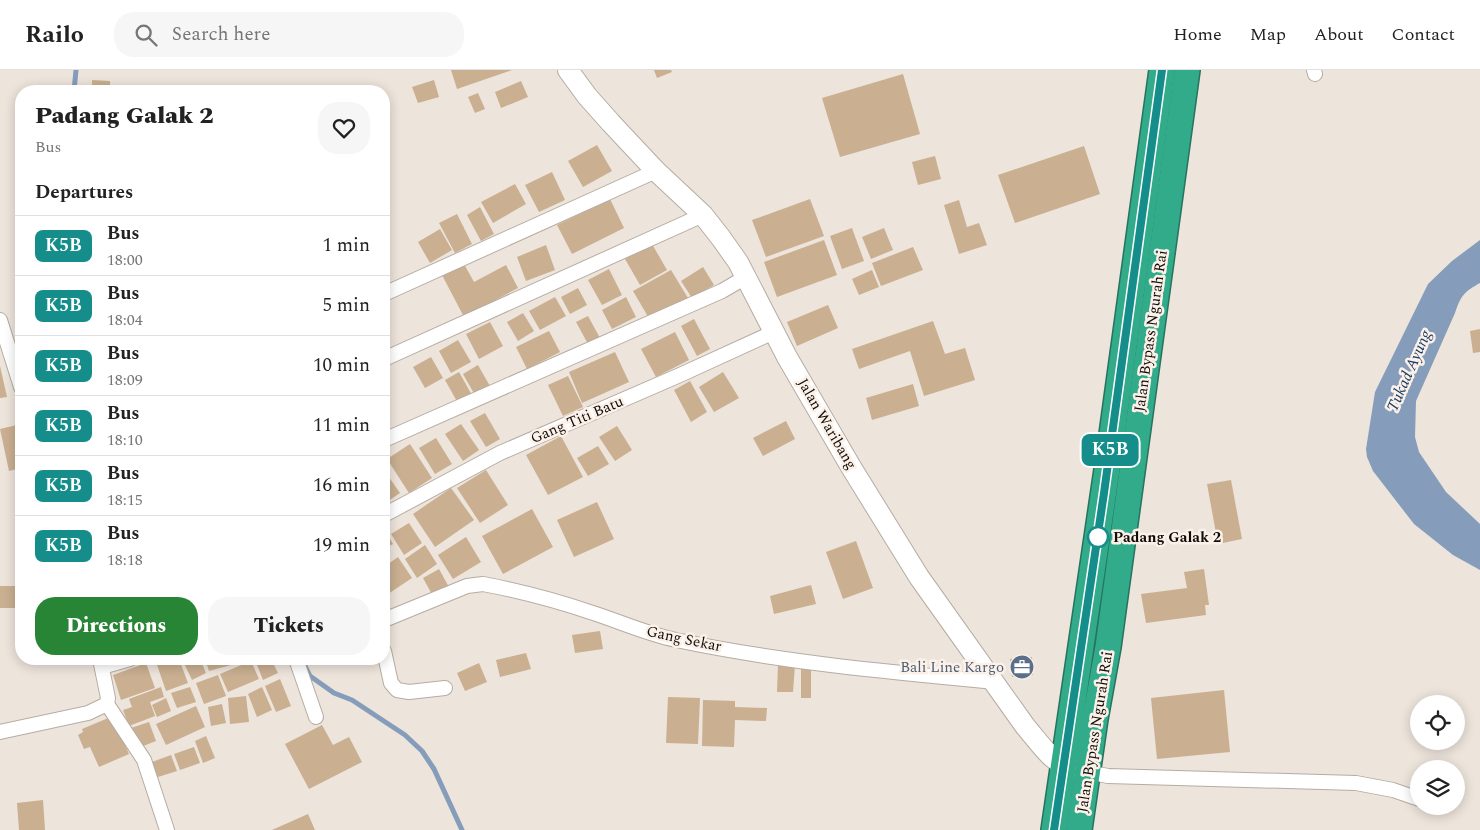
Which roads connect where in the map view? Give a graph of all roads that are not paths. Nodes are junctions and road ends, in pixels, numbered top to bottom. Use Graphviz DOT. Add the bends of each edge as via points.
graph roads {
  1 [pos="568,70"];
  2 [pos="1162,70"];
  3 [pos="1187,70"];
  4 [pos="656,171"];
  5 [pos="703,215"];
  6 [pos="746,277"];
  7 [pos="390,291"];
  8 [pos="0,320"];
  9 [pos="774,332"];
  10 [pos="390,356"];
  11 [pos="15,368"];
  12 [pos="390,437"];
  13 [pos="390,512"];
  14 [pos="390,618"];
  15 [pos="101,665"];
  16 [pos="298,665"];
  17 [pos="387,665"];
  18 [pos="995,682"];
  19 [pos="445,688"];
  20 [pos="107,704"];
  21 [pos="316,717"];
  22 [pos="0,732"];
  23 [pos="1076,770"];
  24 [pos="1410,796"];
  25 [pos="167,830"];
  26 [pos="1054,830"];
  27 [pos="1079,830"];
  1 -- 4 [label="street, Jalan Waribang" via="587,96"];
  2 -- 23 [label="highway, Jalan Bypass Ngurah Rai"];
  3 -- 23 [label="highway, Jalan Bypass Ngurah Rai" via="1108,647"];
  4 -- 5 [label="street, Jalan Waribang"];
  4 -- 7 [label="street"];
  5 -- 6 [label="street, Jalan Waribang"];
  5 -- 10 [label="street"];
  6 -- 9 [label="street, Jalan Waribang"];
  6 -- 12 [label="street" via="722,291"];
  8 -- 11 [label="street"];
  9 -- 13 [label="street, Gang Titi Batu" via="500,453"];
  9 -- 18 [label="street, Jalan Waribang" via="919,577"];
  14 -- 18 [label="street, Gang Sekar" via="467,586 483,584 593,613 675,640 771,656"];
  15 -- 20 [label="street"];
  16 -- 21 [label="street"];
  17 -- 19 [label="street" via="391,683 397,690"];
  18 -- 23 [label="street, Jalan Waribang" via="1044,748"];
  20 -- 22 [label="street" via="88,713"];
  20 -- 25 [label="street" via="144,760"];
  23 -- 24 [label="street" via="1108,776 1356,783"];
  23 -- 26 [label="highway, Jalan Bypass Ngurah Rai"];
  23 -- 27 [label="highway, Jalan Bypass Ngurah Rai"];
}
